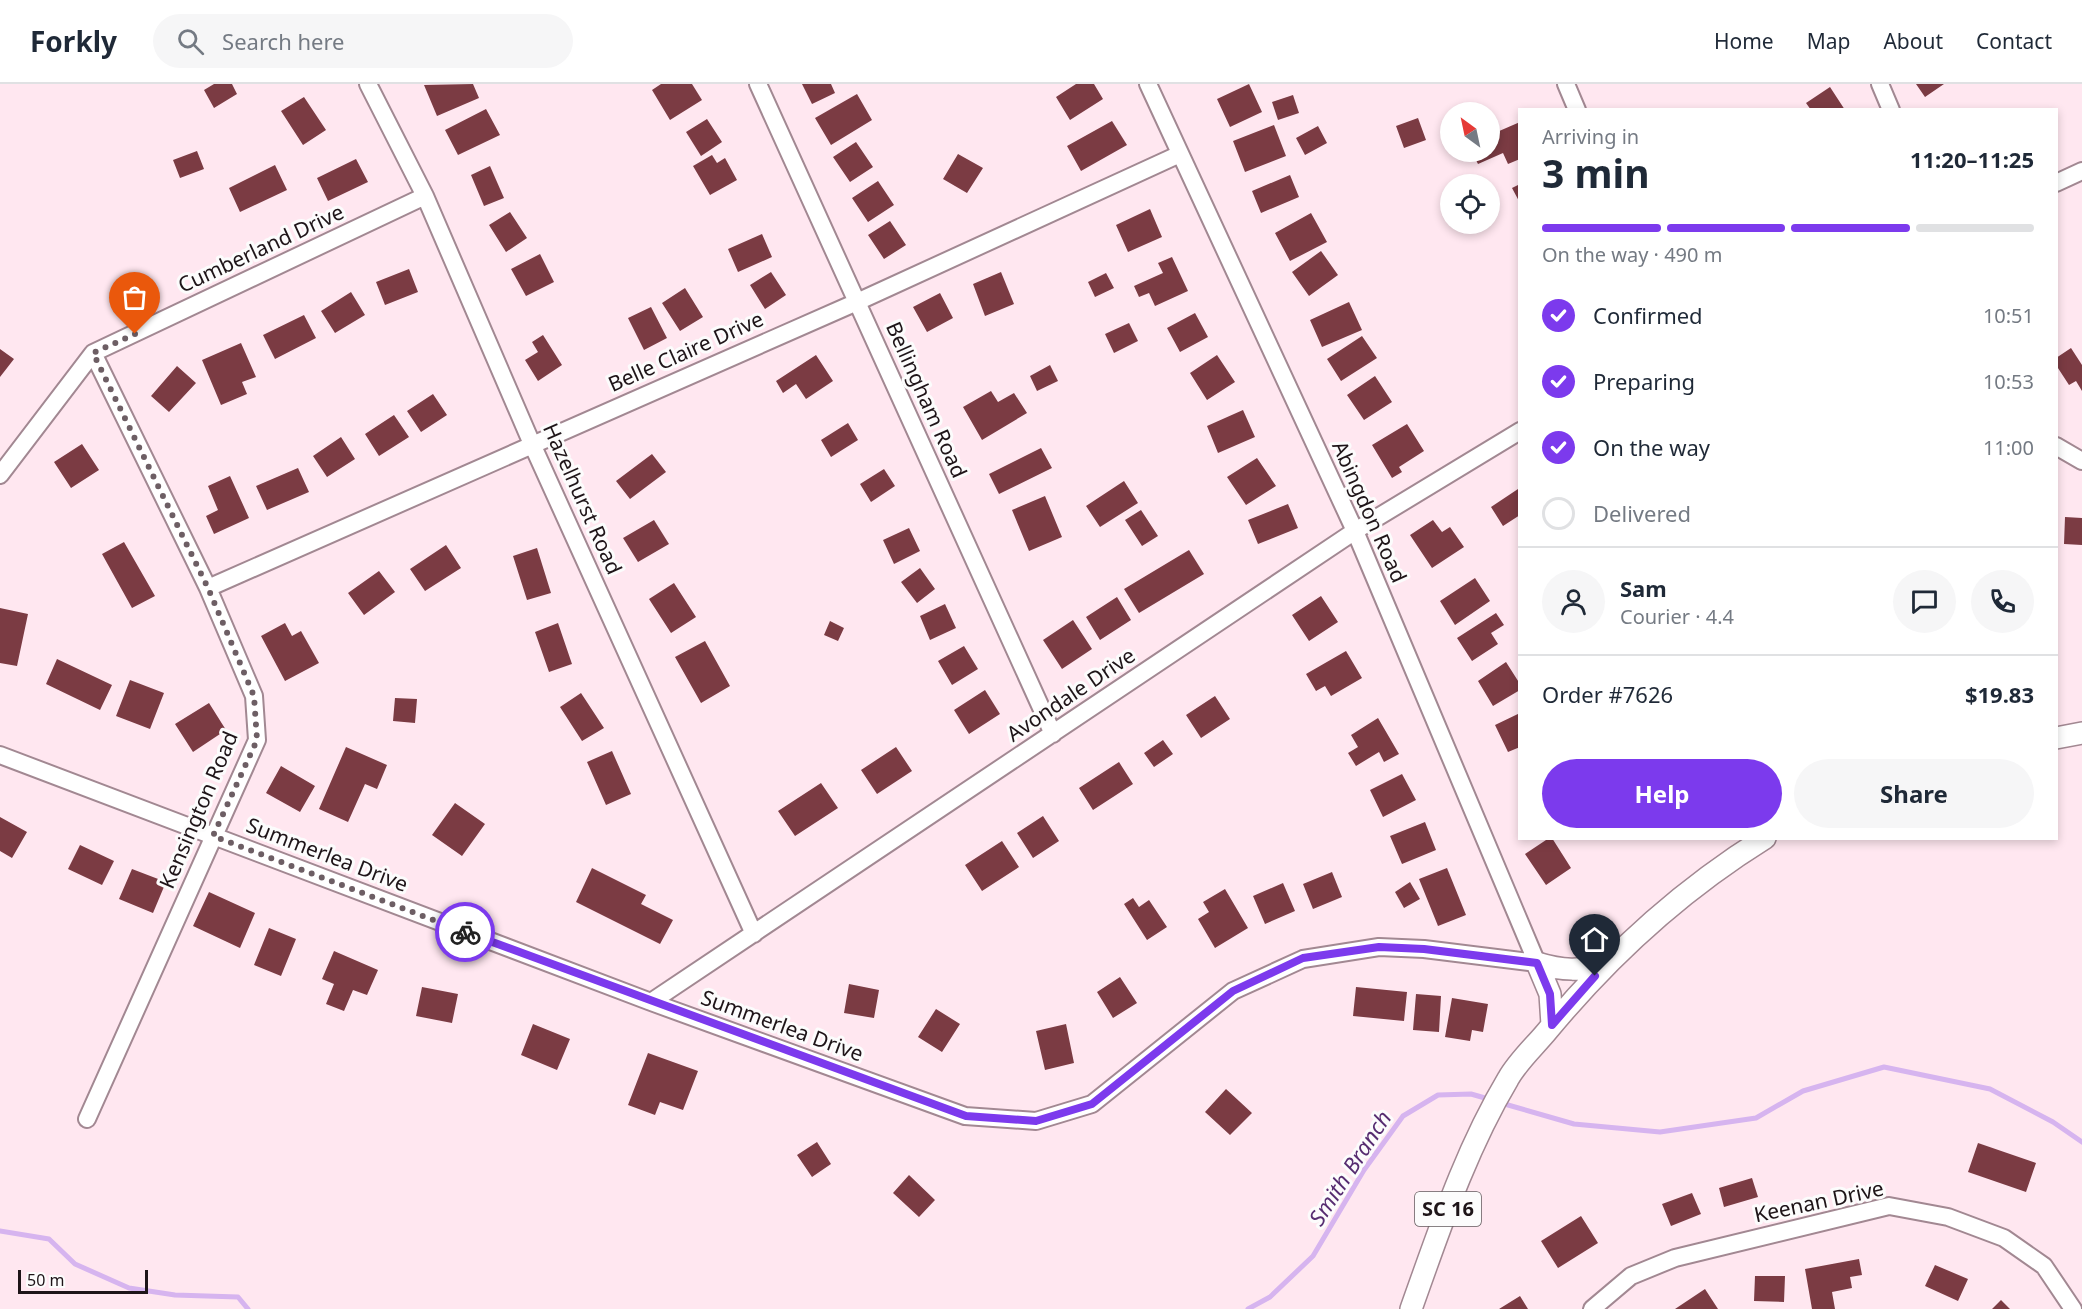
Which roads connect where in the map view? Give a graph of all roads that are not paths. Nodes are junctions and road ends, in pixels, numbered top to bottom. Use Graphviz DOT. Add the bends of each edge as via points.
graph roads {
  1 [pos="368,84"];
  2 [pos="758,84"];
  3 [pos="1148,84"];
  4 [pos="1566,84"];
  5 [pos="1880,84"];
  6 [pos="1576,108"];
  7 [pos="1891,108"];
  8 [pos="1180,154"];
  9 [pos="2082,171"];
  10 [pos="2058,182"];
  11 [pos="425,196"];
  12 [pos="857,302"];
  13 [pos="93,353"];
  14 [pos="1518,432"];
  15 [pos="532,444"];
  16 [pos="2058,447"];
  17 [pos="2082,461"];
  18 [pos="0,475"];
  19 [pos="1355,531"];
  20 [pos="208,588"];
  21 [pos="2082,733"];
  22 [pos="1053,734"];
  23 [pos="2058,738"];
  24 [pos="0,755"];
  25 [pos="213,836"];
  26 [pos="1762,840"];
  27 [pos="754,934"];
  28 [pos="1537,963"];
  29 [pos="1606,964"];
  30 [pos="651,1002"];
  31 [pos="1552,1025"];
  32 [pos="87,1119"];
  33 [pos="1411,1309"];
  34 [pos="1592,1309"];
  35 [pos="2073,1309"];
  1 -- 11 [label="street, Hazelhurst Road"];
  2 -- 12 [label="street, Bellingham Road"];
  3 -- 8 [label="street, Abingdon Road"];
  4 -- 6 [label="street"];
  5 -- 7 [label="street"];
  8 -- 12 [label="street, Belle Claire Drive"];
  8 -- 19 [label="street, Abingdon Road"];
  9 -- 10 [label="street"];
  11 -- 13 [label="street, Cumberland Drive"];
  11 -- 15 [label="street, Hazelhurst Road"];
  12 -- 15 [label="street, Belle Claire Drive"];
  12 -- 22 [label="street, Bellingham Road"];
  13 -- 18 [label="street, Cumberland Drive"];
  13 -- 20 [label="street, Kensington Road"];
  14 -- 19 [label="street, Avondale Drive"];
  15 -- 20 [label="street, Belle Claire Drive"];
  15 -- 27 [label="street, Hazelhurst Road"];
  16 -- 17 [label="street"];
  19 -- 22 [label="street, Avondale Drive"];
  19 -- 28 [label="street, Abingdon Road"];
  20 -- 25 [label="street, Kensington Road" via="254,696 257,740"];
  21 -- 23 [label="main road"];
  22 -- 27 [label="street, Avondale Drive"];
  24 -- 25 [label="street, Summerlea Drive"];
  25 -- 30 [label="street, Summerlea Drive"];
  25 -- 32 [label="street, Kensington Road"];
  26 -- 29 [label="main road, SC 16" via="1681,898"];
  27 -- 30 [label="street, Avondale Drive"];
  28 -- 29 [label="main road" via="1579,971"];
  28 -- 30 [label="street, Summerlea Drive" via="1379,947 1303,958 1233,991 1092,1104 1036,1121 966,1116"];
  28 -- 31 [label="main road" via="1550,994"];
  29 -- 31 [label="main road, SC 16"];
  31 -- 33 [label="main road, SC 16" via="1509,1077 1460,1174"];
  34 -- 35 [label="street, Keenan Drive" via="1631,1276 1675,1258 1890,1206 1948,1216 2004,1238 2044,1266"];
}
